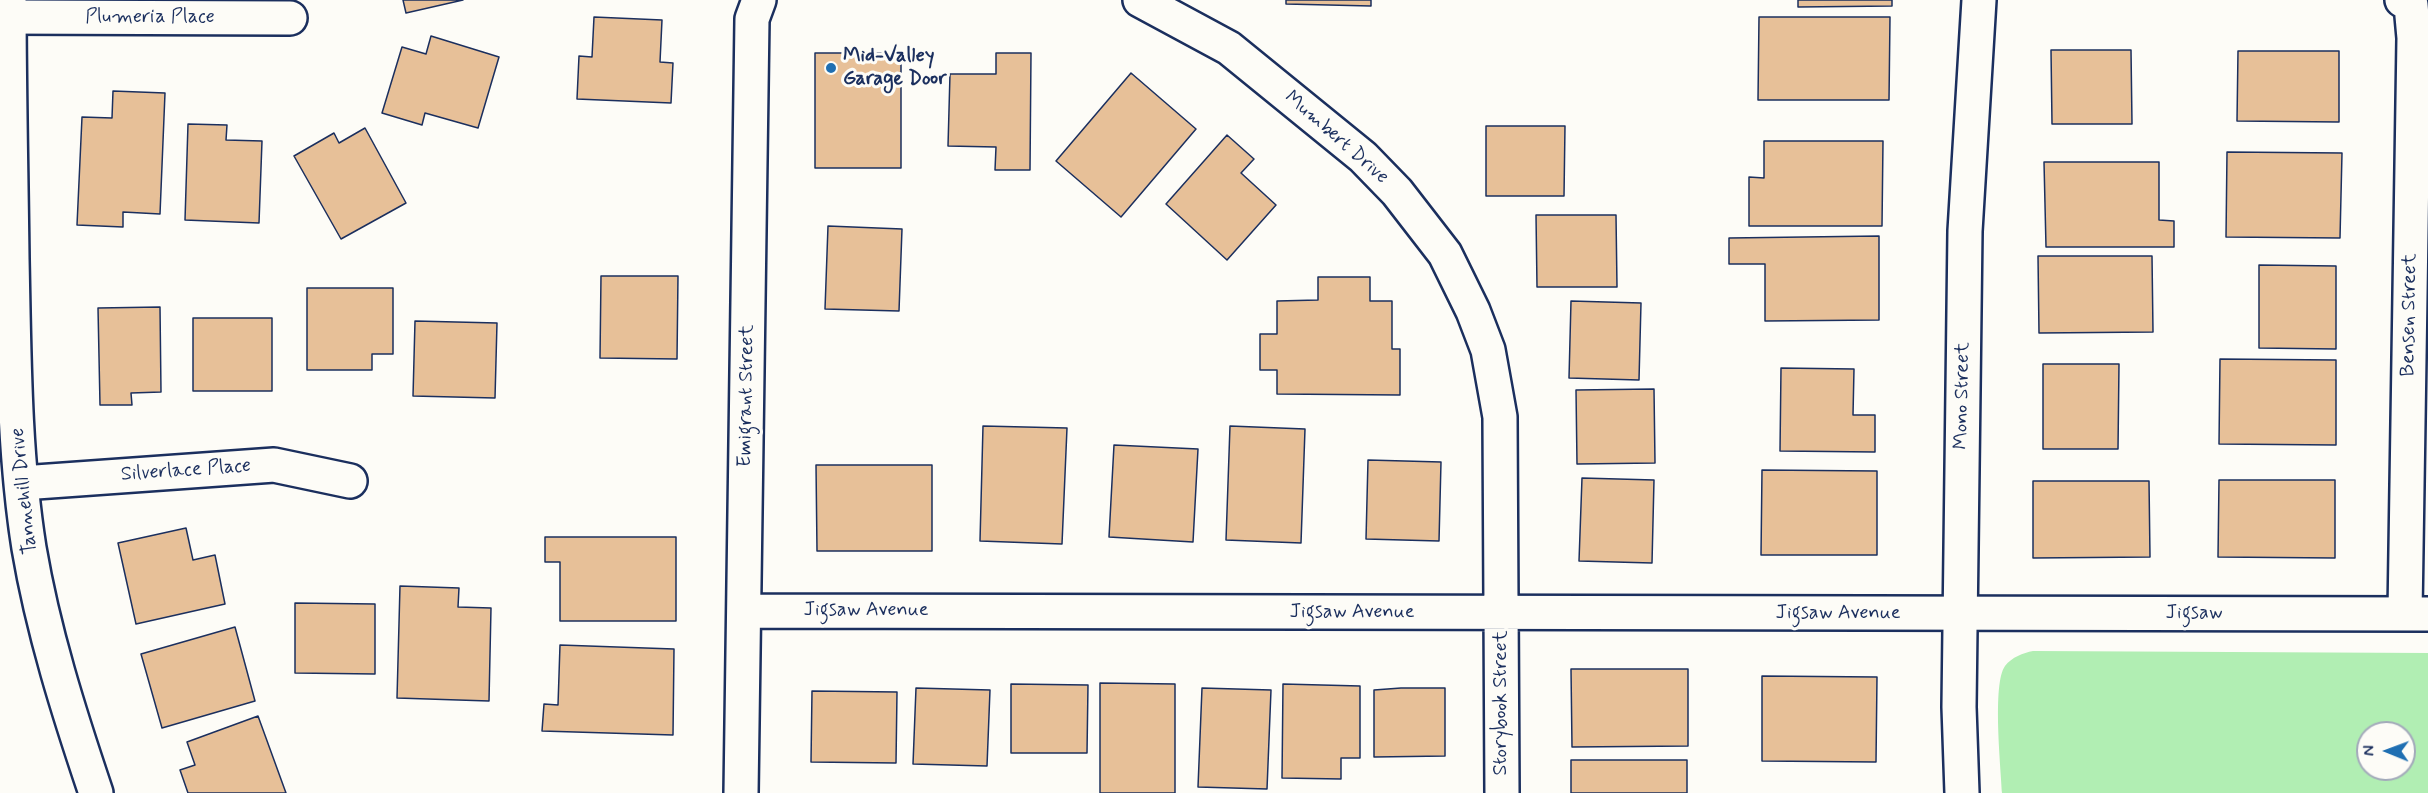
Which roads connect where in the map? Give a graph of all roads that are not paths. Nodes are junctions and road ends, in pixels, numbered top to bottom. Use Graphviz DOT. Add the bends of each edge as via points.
graph roads {
  1 [pos="759,0"];
  2 [pos="1140,0"];
  3 [pos="1979,0"];
  4 [pos="2408,8"];
  5 [pos="6,11"];
  6 [pos="290,18"];
  7 [pos="350,481"];
  8 [pos="22,483"];
  9 [pos="744,611"];
  10 [pos="1502,613"];
  11 [pos="1960,614"];
  12 [pos="2417,614"];
  13 [pos="96,793"];
  14 [pos="741,793"];
  15 [pos="1502,793"];
  16 [pos="1962,793"];
  1 -- 9 [label="street, Emigrant Street" via="752,19"];
  2 -- 10 [label="street, Mumbert Drive" via="1229,48 1363,156 1445,254 1488,350 1500,417"];
  3 -- 11 [label="street, Mono Street" via="1965,231"];
  4 -- 12 [label="street, Bensen Street"];
  5 -- 6 [label="street, Plumeria Place"];
  5 -- 8 [label="street, Tannehill Drive" via="14,357"];
  7 -- 8 [label="street, Silverlace Place" via="274,465"];
  8 -- 13 [label="street, Tannehill Drive" via="30,549 46,625 70,719"];
  9 -- 10 [label="street, Jigsaw Avenue"];
  9 -- 14 [label="street, Emigrant Street"];
  10 -- 11 [label="street, Jigsaw Avenue"];
  10 -- 15 [label="street, Storybook Street"];
  11 -- 12 [label="street, Jigsaw"];
  11 -- 16 [label="street, Mono Street"];
}
